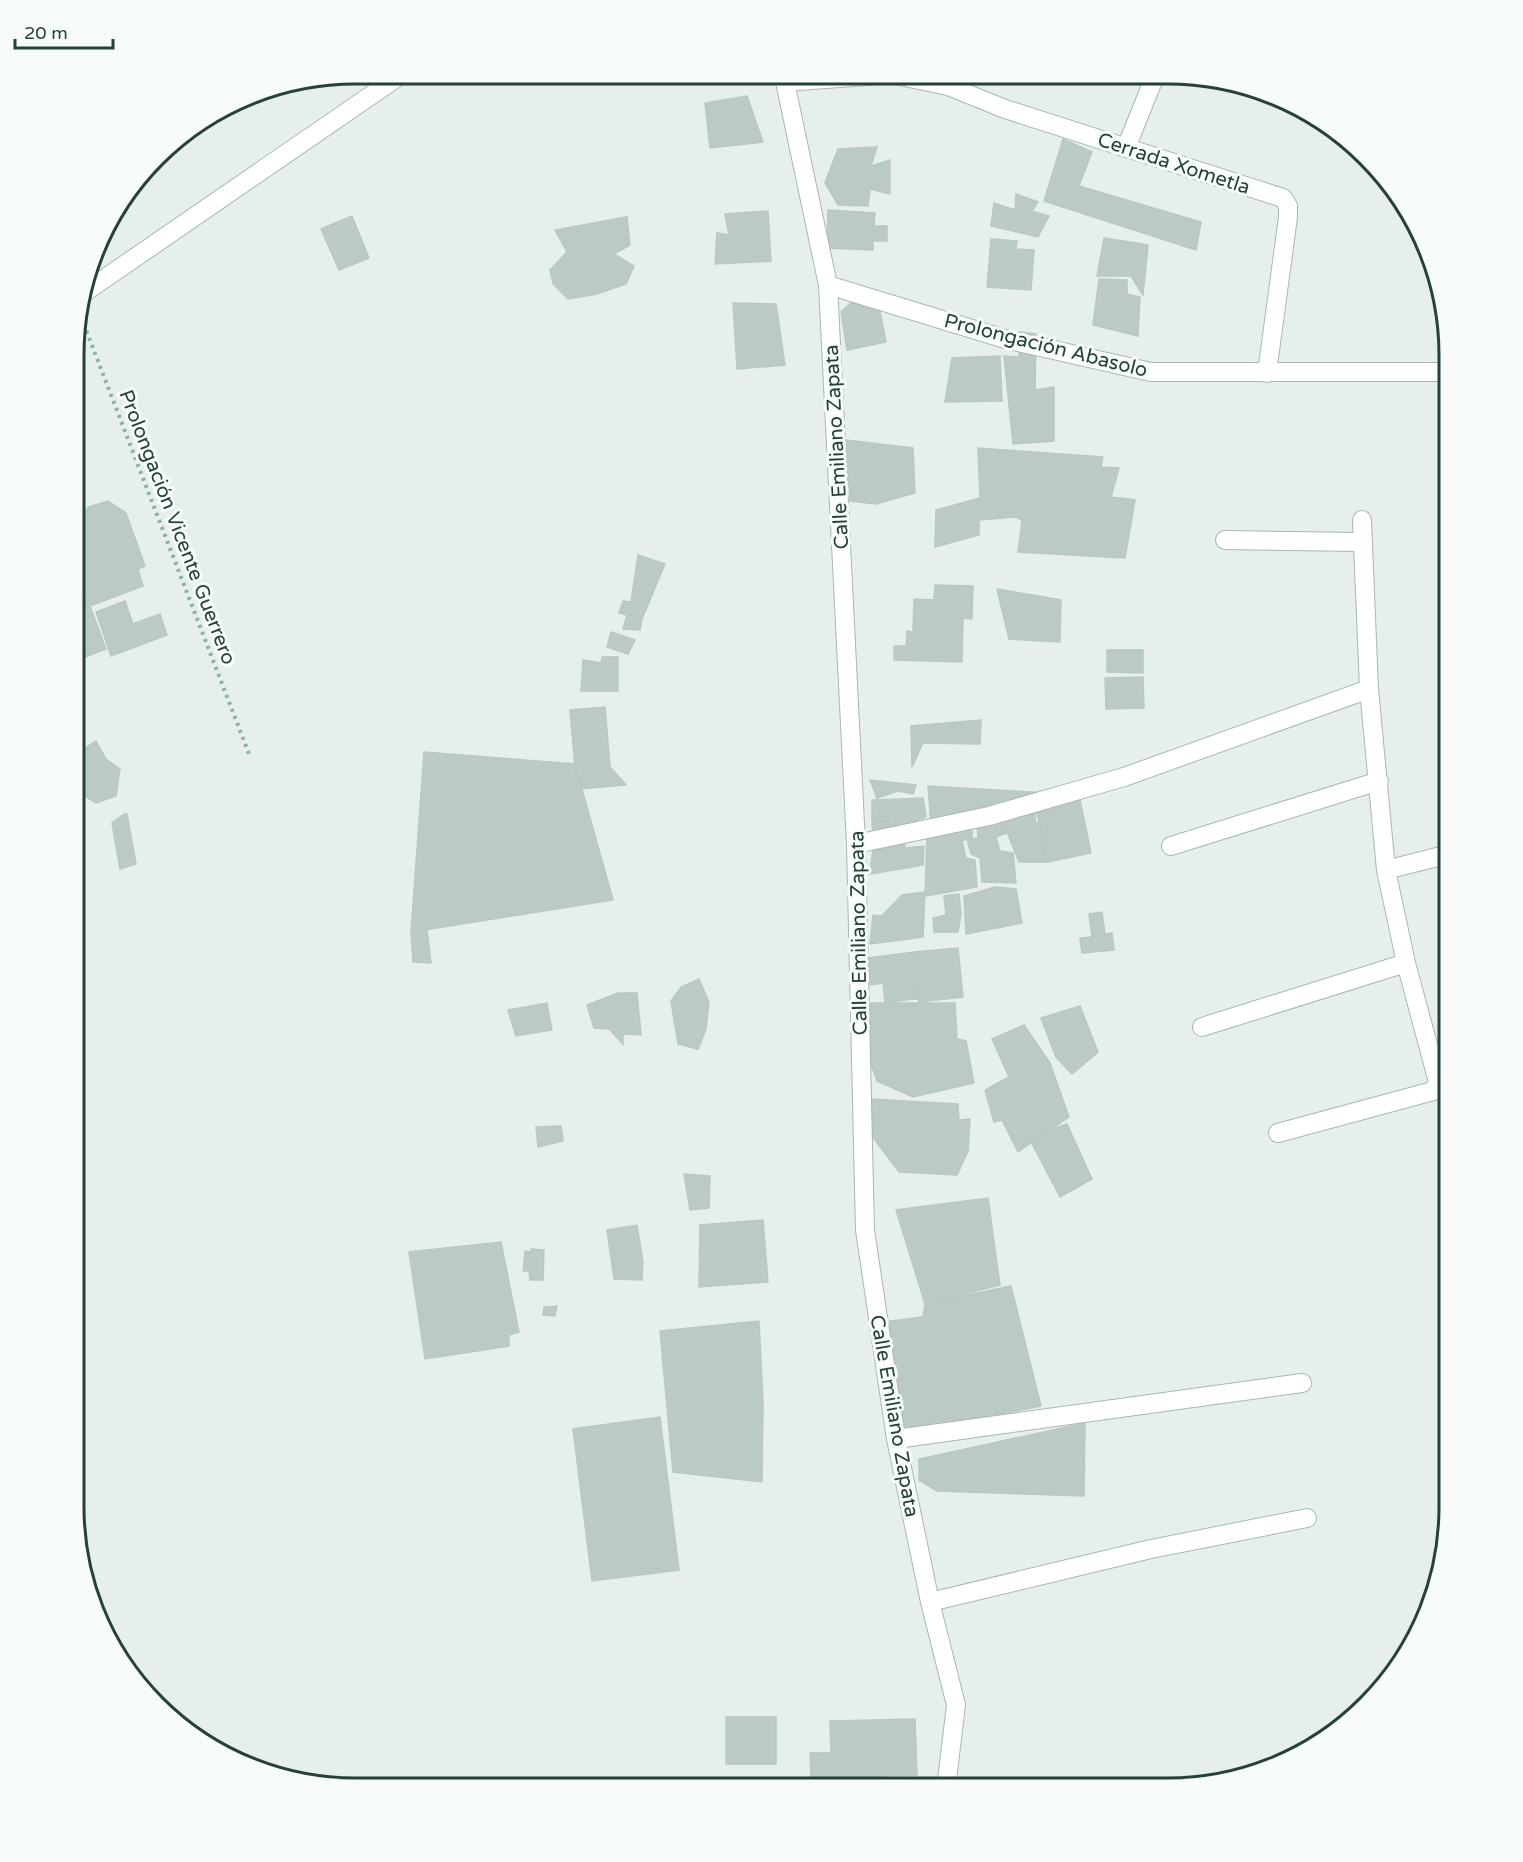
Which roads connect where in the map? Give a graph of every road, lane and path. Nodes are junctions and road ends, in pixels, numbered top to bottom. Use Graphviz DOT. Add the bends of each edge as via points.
graph roads {
  1 [pos="387,84"];
  2 [pos="784,84"];
  3 [pos="939,84"];
  4 [pos="1152,84"];
  5 [pos="1126,148"];
  6 [pos="828,285"];
  7 [pos="93,287"];
  8 [pos="85,330"];
  9 [pos="1439,372"];
  10 [pos="1267,373"];
  11 [pos="1362,520"];
  12 [pos="1225,540"];
  13 [pos="1362,542"];
  14 [pos="1369,689"];
  15 [pos="249,754"];
  16 [pos="1379,781"];
  17 [pos="856,844"];
  18 [pos="1171,846"];
  19 [pos="1439,857"];
  20 [pos="1386,870"];
  21 [pos="1406,963"];
  22 [pos="1202,1028"];
  23 [pos="1278,1133"];
  24 [pos="1302,1383"];
  25 [pos="896,1439"];
  26 [pos="1307,1518"];
  27 [pos="930,1602"];
  28 [pos="947,1778"];
  1 -- 7 [label="street"];
  2 -- 6 [label="street, Calle Emiliano Zapata"];
  3 -- 5 [label="street, Cerrada Xometla"];
  4 -- 5 [label="street"];
  5 -- 10 [label="street, Cerrada Xometla" via="1283,198 1288,217"];
  6 -- 10 [label="street, Prolongación Abasolo" via="1005,339 1151,372"];
  6 -- 17 [label="street, Calle Emiliano Zapata"];
  8 -- 15 [label="path, Prolongación Vicente Guerrero"];
  9 -- 10 [label="street, Prolongación Abasolo"];
  11 -- 13 [label="street"];
  12 -- 13 [label="street"];
  13 -- 14 [label="street"];
  14 -- 16 [label="street"];
  14 -- 17 [label="street" via="1124,777 989,816"];
  16 -- 18 [label="street"];
  16 -- 20 [label="street"];
  17 -- 25 [label="street, Calle Emiliano Zapata" via="865,1230"];
  19 -- 20 [label="street"];
  20 -- 21 [label="street"];
  21 -- 22 [label="street"];
  21 -- 23 [label="street" via="1437,1072 1438,1082 1433,1091"];
  24 -- 25 [label="street"];
  25 -- 27 [label="street, Calle Emiliano Zapata"];
  26 -- 27 [label="street" via="1151,1549"];
  27 -- 28 [label="street, Calle Emiliano Zapata" via="956,1705"];
}
